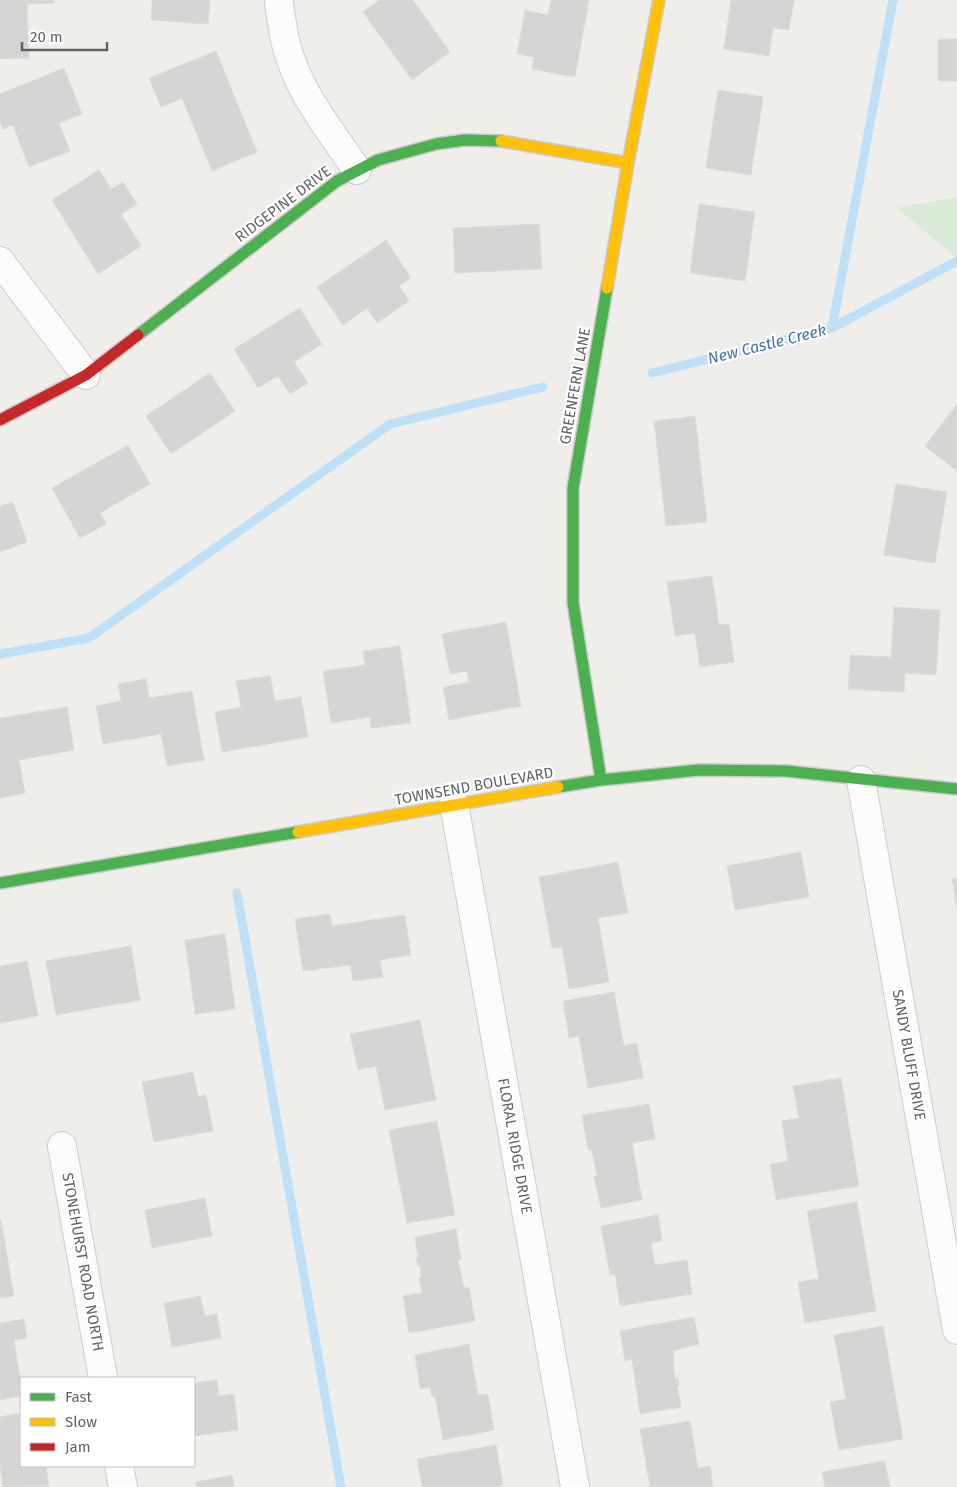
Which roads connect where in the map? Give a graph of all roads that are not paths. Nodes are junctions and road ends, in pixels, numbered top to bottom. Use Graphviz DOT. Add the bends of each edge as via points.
graph roads {
  1 [pos="279,0"];
  2 [pos="659,0"];
  3 [pos="628,163"];
  4 [pos="357,170"];
  5 [pos="0,261"];
  6 [pos="86,375"];
  7 [pos="0,420"];
  8 [pos="601,780"];
  9 [pos="860,780"];
  10 [pos="957,788"];
  11 [pos="454,804"];
  12 [pos="0,883"];
  13 [pos="62,1146"];
  14 [pos="957,1330"];
  15 [pos="103,1377"];
  16 [pos="119,1467"];
  17 [pos="123,1487"];
  18 [pos="575,1487"];
  1 -- 4 [label="street" via="289,58 302,89"];
  2 -- 3 [label="street, GREENFERN LANE"];
  3 -- 4 [label="street, RIDGEPINE DRIVE" via="508,141 465,140 436,144 378,160"];
  3 -- 8 [label="street, GREENFERN LANE" via="573,488 574,603"];
  4 -- 6 [label="street, RIDGEPINE DRIVE" via="337,181"];
  5 -- 6 [label="street"];
  6 -- 7 [label="street, RIDGEPINE DRIVE"];
  8 -- 9 [label="street, TOWNSEND BOULEVARD" via="699,770 786,770"];
  8 -- 11 [label="street, TOWNSEND BOULEVARD"];
  9 -- 10 [label="street, TOWNSEND BOULEVARD"];
  9 -- 14 [label="street, SANDY BLUFF DRIVE"];
  11 -- 12 [label="street, TOWNSEND BOULEVARD"];
  11 -- 18 [label="street, FLORAL RIDGE DRIVE"];
  13 -- 15 [label="street, STONEHURST ROAD NORTH"];
  16 -- 17 [label="street"];
}
